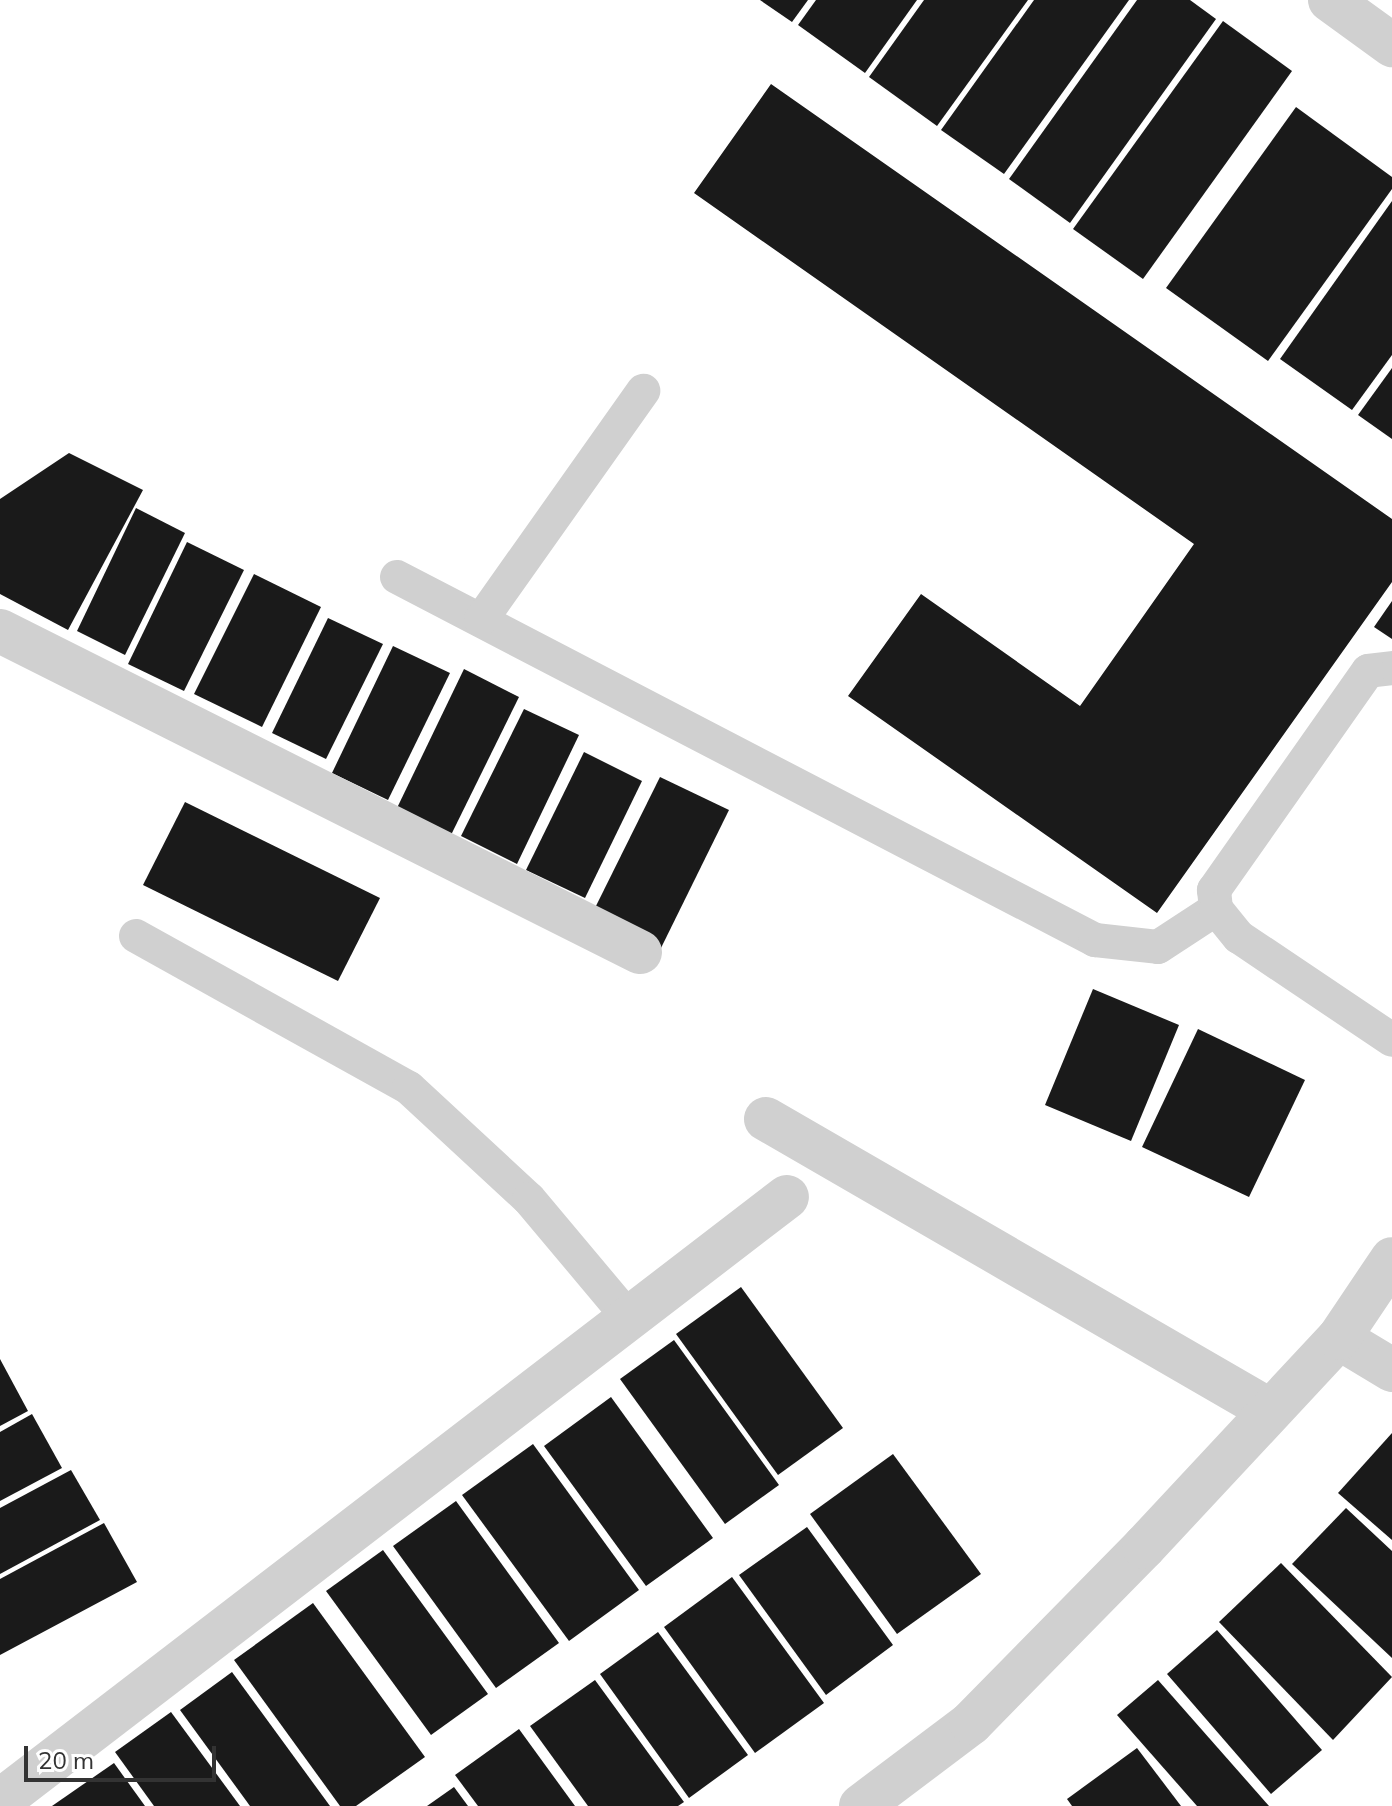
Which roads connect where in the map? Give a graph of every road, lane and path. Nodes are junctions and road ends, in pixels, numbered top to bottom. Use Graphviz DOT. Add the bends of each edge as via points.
graph roads {
  1 [pos="1330,0"];
  2 [pos="1392,45"];
  3 [pos="643,391"];
  4 [pos="397,577"];
  5 [pos="481,620"];
  6 [pos="0,631"];
  7 [pos="1392,668"];
  8 [pos="1216,909"];
  9 [pos="136,936"];
  10 [pos="640,952"];
  11 [pos="1392,1040"];
  12 [pos="766,1119"];
  13 [pos="787,1197"];
  14 [pos="1392,1259"];
  15 [pos="629,1318"];
  16 [pos="1339,1338"];
  17 [pos="1392,1370"];
  18 [pos="1271,1411"];
  19 [pos="0,1801"];
  20 [pos="861,1806"];
  1 -- 2 [label="street"];
  3 -- 5 [label="lane"];
  4 -- 5 [label="lane"];
  5 -- 8 [label="lane" via="1095,940 1158,947"];
  6 -- 10 [label="street"];
  7 -- 8 [label="lane" via="1368,671 1214,890"];
  8 -- 11 [label="lane" via="1239,937"];
  9 -- 15 [label="lane" via="409,1088 529,1199"];
  12 -- 18 [label="street"];
  13 -- 15 [label="street"];
  14 -- 16 [label="street"];
  15 -- 19 [label="street"];
  16 -- 17 [label="street"];
  16 -- 18 [label="street"];
  18 -- 20 [label="street" via="971,1723"];
}
